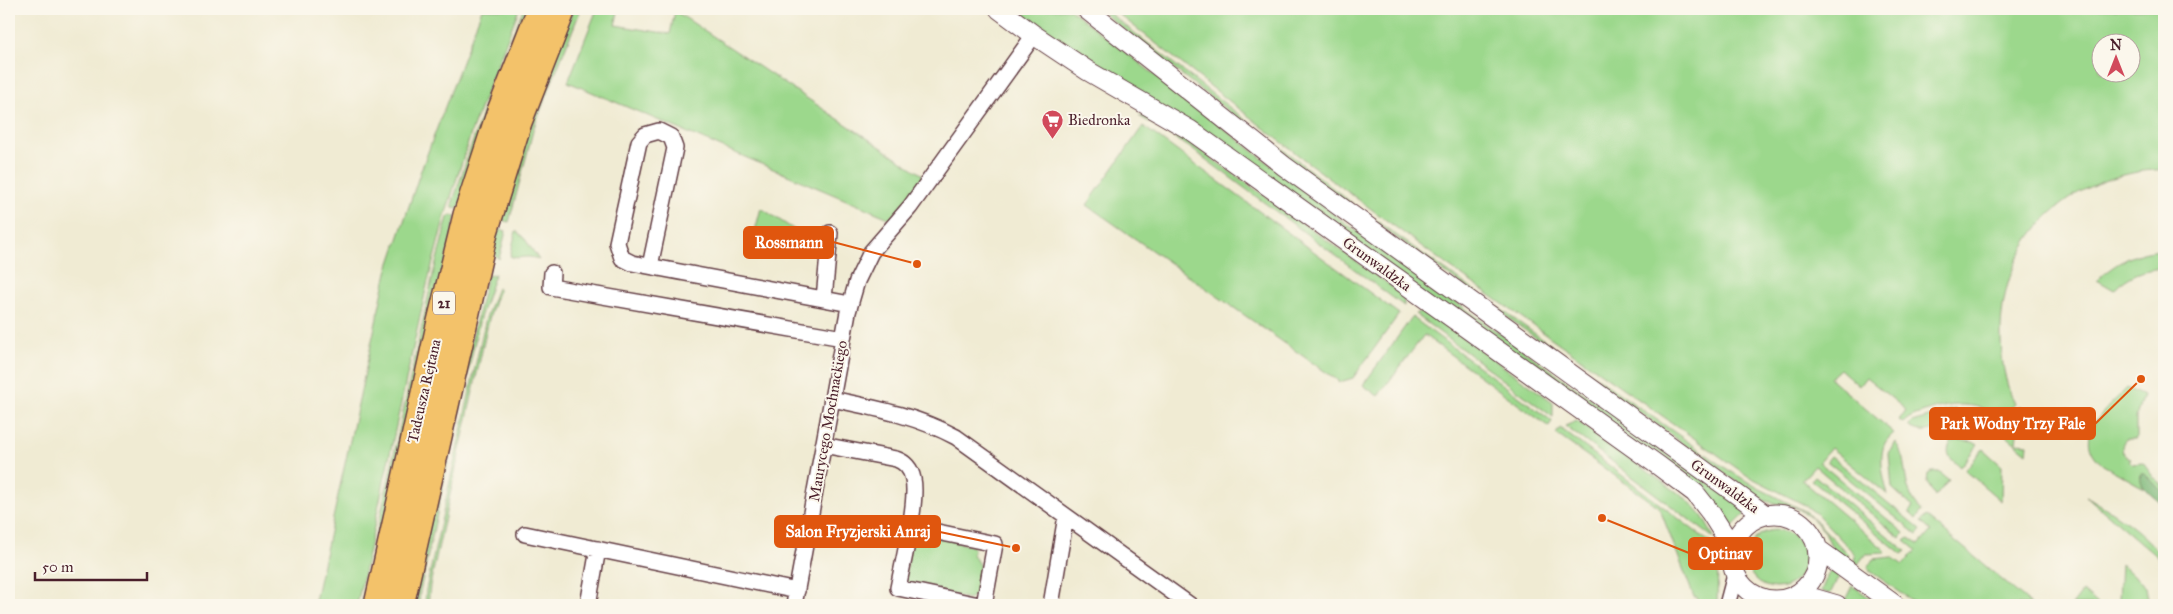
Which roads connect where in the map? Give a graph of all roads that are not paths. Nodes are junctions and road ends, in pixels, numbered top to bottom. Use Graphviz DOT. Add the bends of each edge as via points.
graph roads {
  1 [pos="540,9"];
  2 [pos="563,9"];
  3 [pos="998,9"];
  4 [pos="1086,9"];
  5 [pos="1034,35"];
  6 [pos="830,233"];
  7 [pos="650,266"];
  8 [pos="552,274"];
  9 [pos="824,299"];
  10 [pos="850,304"];
  11 [pos="844,332"];
  12 [pos="832,399"];
  13 [pos="823,445"];
  14 [pos="1764,514"];
  15 [pos="1066,516"];
  16 [pos="909,526"];
  17 [pos="525,534"];
  18 [pos="1732,547"];
  19 [pos="598,549"];
  20 [pos="1819,550"];
  21 [pos="1735,575"];
  22 [pos="1799,594"];
  23 [pos="795,598"];
  24 [pos="1769,603"];
  25 [pos="377,605"];
  26 [pos="401,605"];
  27 [pos="588,605"];
  28 [pos="979,605"];
  29 [pos="984,605"];
  30 [pos="1051,605"];
  31 [pos="1190,605"];
  32 [pos="1727,605"];
  33 [pos="1838,605"];
  34 [pos="1895,605"];
  1 -- 25 [label="main road, Tadeusza Rejtana / 21" via="485,154 466,215"];
  2 -- 26 [label="main road, Tadeusza Rejtana / 21" via="519,122 486,226"];
  3 -- 5 [label="street, Grunwaldzka"];
  4 -- 14 [label="street, Grunwaldzka" via="1292,172"];
  5 -- 10 [label="street, Maurycego Mochnackiego" via="910,207 871,252"];
  5 -- 18 [label="street, Grunwaldzka" via="1088,71 1190,130 1659,466 1695,494"];
  6 -- 9 [label="street"];
  7 -- 7 [label="street" via="622,258 617,243 639,142 645,134 659,131 673,140 675,153"];
  7 -- 9 [label="street"];
  8 -- 11 [label="street" via="551,287"];
  9 -- 10 [label="street"];
  10 -- 11 [label="street, Maurycego Mochnackiego"];
  11 -- 12 [label="street, Maurycego Mochnackiego"];
  12 -- 13 [label="street, Maurycego Mochnackiego"];
  12 -- 15 [label="street" via="896,412 939,428"];
  13 -- 16 [label="street" via="896,459 906,464 914,487"];
  13 -- 23 [label="street, Maurycego Mochnackiego"];
  14 -- 18 [label="street" via="1739,532"];
  14 -- 20 [label="street" via="1783,514 1800,520 1812,533"];
  15 -- 30 [label="street"];
  15 -- 31 [label="street"];
  16 -- 28 [label="street" via="898,588"];
  16 -- 29 [label="street" via="996,544"];
  17 -- 19 [label="street"];
  18 -- 21 [label="street"];
  19 -- 23 [label="street"];
  19 -- 27 [label="street"];
  20 -- 22 [label="street" via="1818,567 1811,582"];
  20 -- 34 [label="street"];
  21 -- 24 [label="street" via="1744,588"];
  21 -- 32 [label="street"];
  22 -- 24 [label="street"];
  22 -- 33 [label="street"];
}
